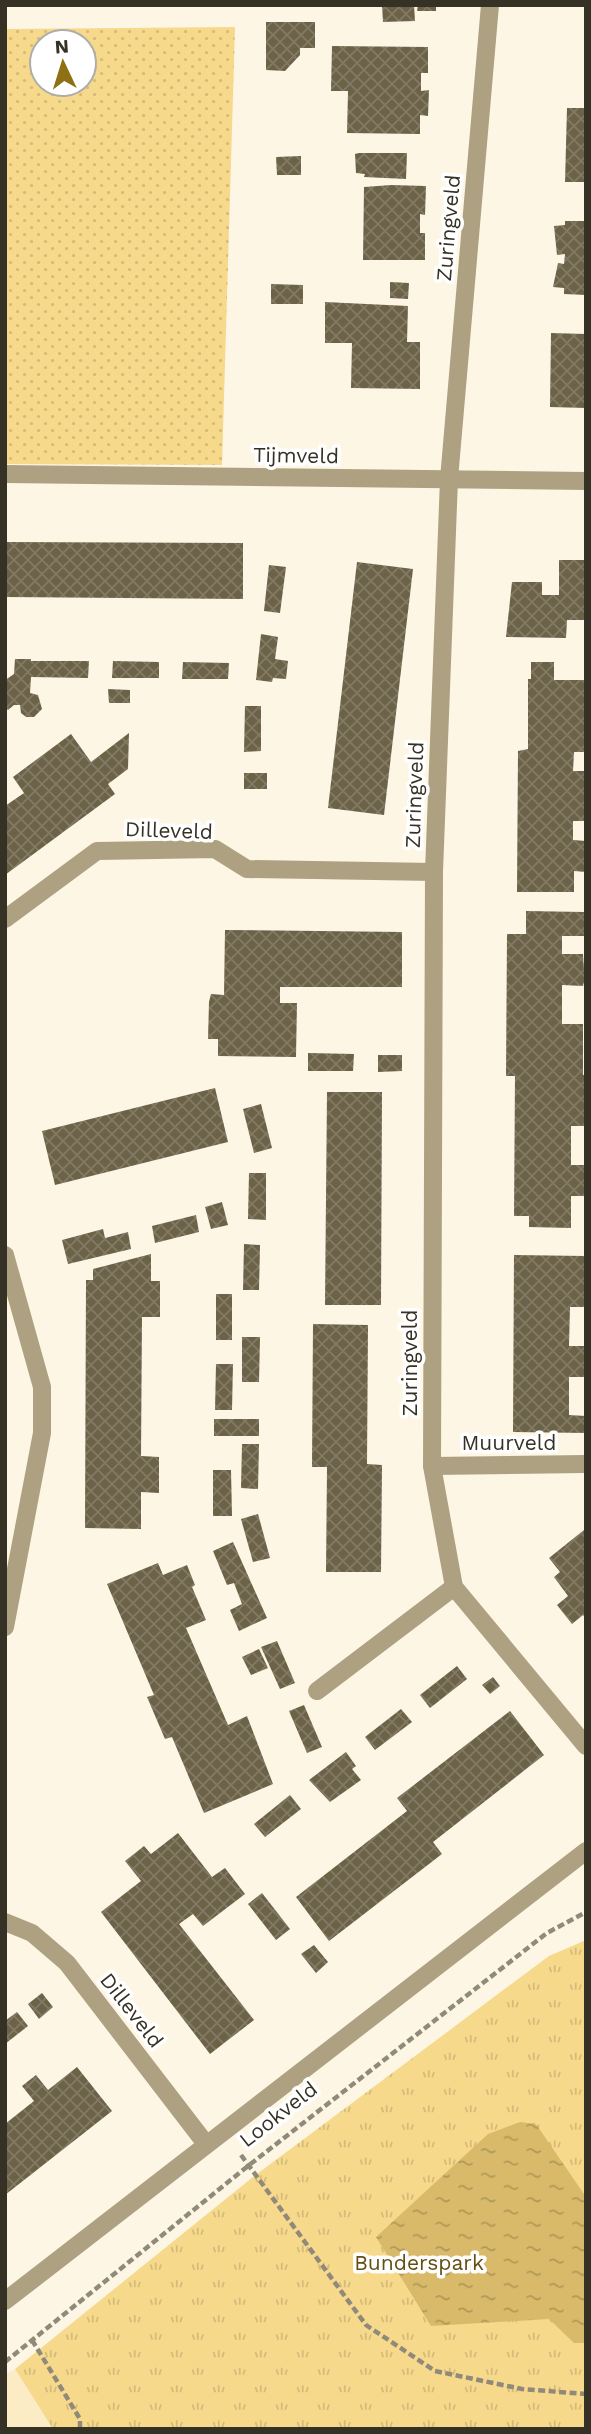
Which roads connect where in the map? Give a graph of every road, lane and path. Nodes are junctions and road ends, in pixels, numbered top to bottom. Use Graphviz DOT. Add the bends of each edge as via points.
graph roads {
  1 [pos="490,5"];
  2 [pos="5,474"];
  3 [pos="449,479"];
  4 [pos="586,481"];
  5 [pos="434,872"];
  6 [pos="5,919"];
  7 [pos="5,1255"];
  8 [pos="586,1464"];
  9 [pos="432,1465"];
  10 [pos="454,1587"];
  11 [pos="5,1627"];
  12 [pos="317,1690"];
  13 [pos="586,1746"];
  14 [pos="586,1851"];
  15 [pos="586,1912"];
  16 [pos="5,1922"];
  17 [pos="206,2144"];
  18 [pos="248,2166"];
  19 [pos="5,2301"];
  20 [pos="32,2340"];
  21 [pos="5,2362"];
  22 [pos="586,2394"];
  23 [pos="80,2429"];
  1 -- 3 [label="street, Zuringveld"];
  2 -- 3 [label="street, Tijmveld"];
  3 -- 4 [label="street, Tijmveld"];
  3 -- 5 [label="street, Zuringveld"];
  5 -- 6 [label="street, Dilleveld" via="247,869 215,849 97,851"];
  5 -- 9 [label="street, Zuringveld"];
  7 -- 11 [label="street" via="42,1387 42,1433"];
  8 -- 9 [label="street, Muurveld"];
  9 -- 10 [label="street, Zuringveld"];
  10 -- 12 [label="street"];
  10 -- 13 [label="street, Zuringveld"];
  14 -- 17 [label="street, Lookveld"];
  15 -- 18 [label="path, Lookveld" via="547,1933"];
  16 -- 17 [label="street, Dilleveld" via="32,1933 66,1963"];
  17 -- 19 [label="street, Lookveld"];
  18 -- 20 [label="path, Lookveld"];
  18 -- 22 [label="path" via="366,2325 377,2333 435,2371 522,2389"];
  20 -- 21 [label="path, Lookveld"];
  20 -- 23 [label="path" via="80,2419"];
}
